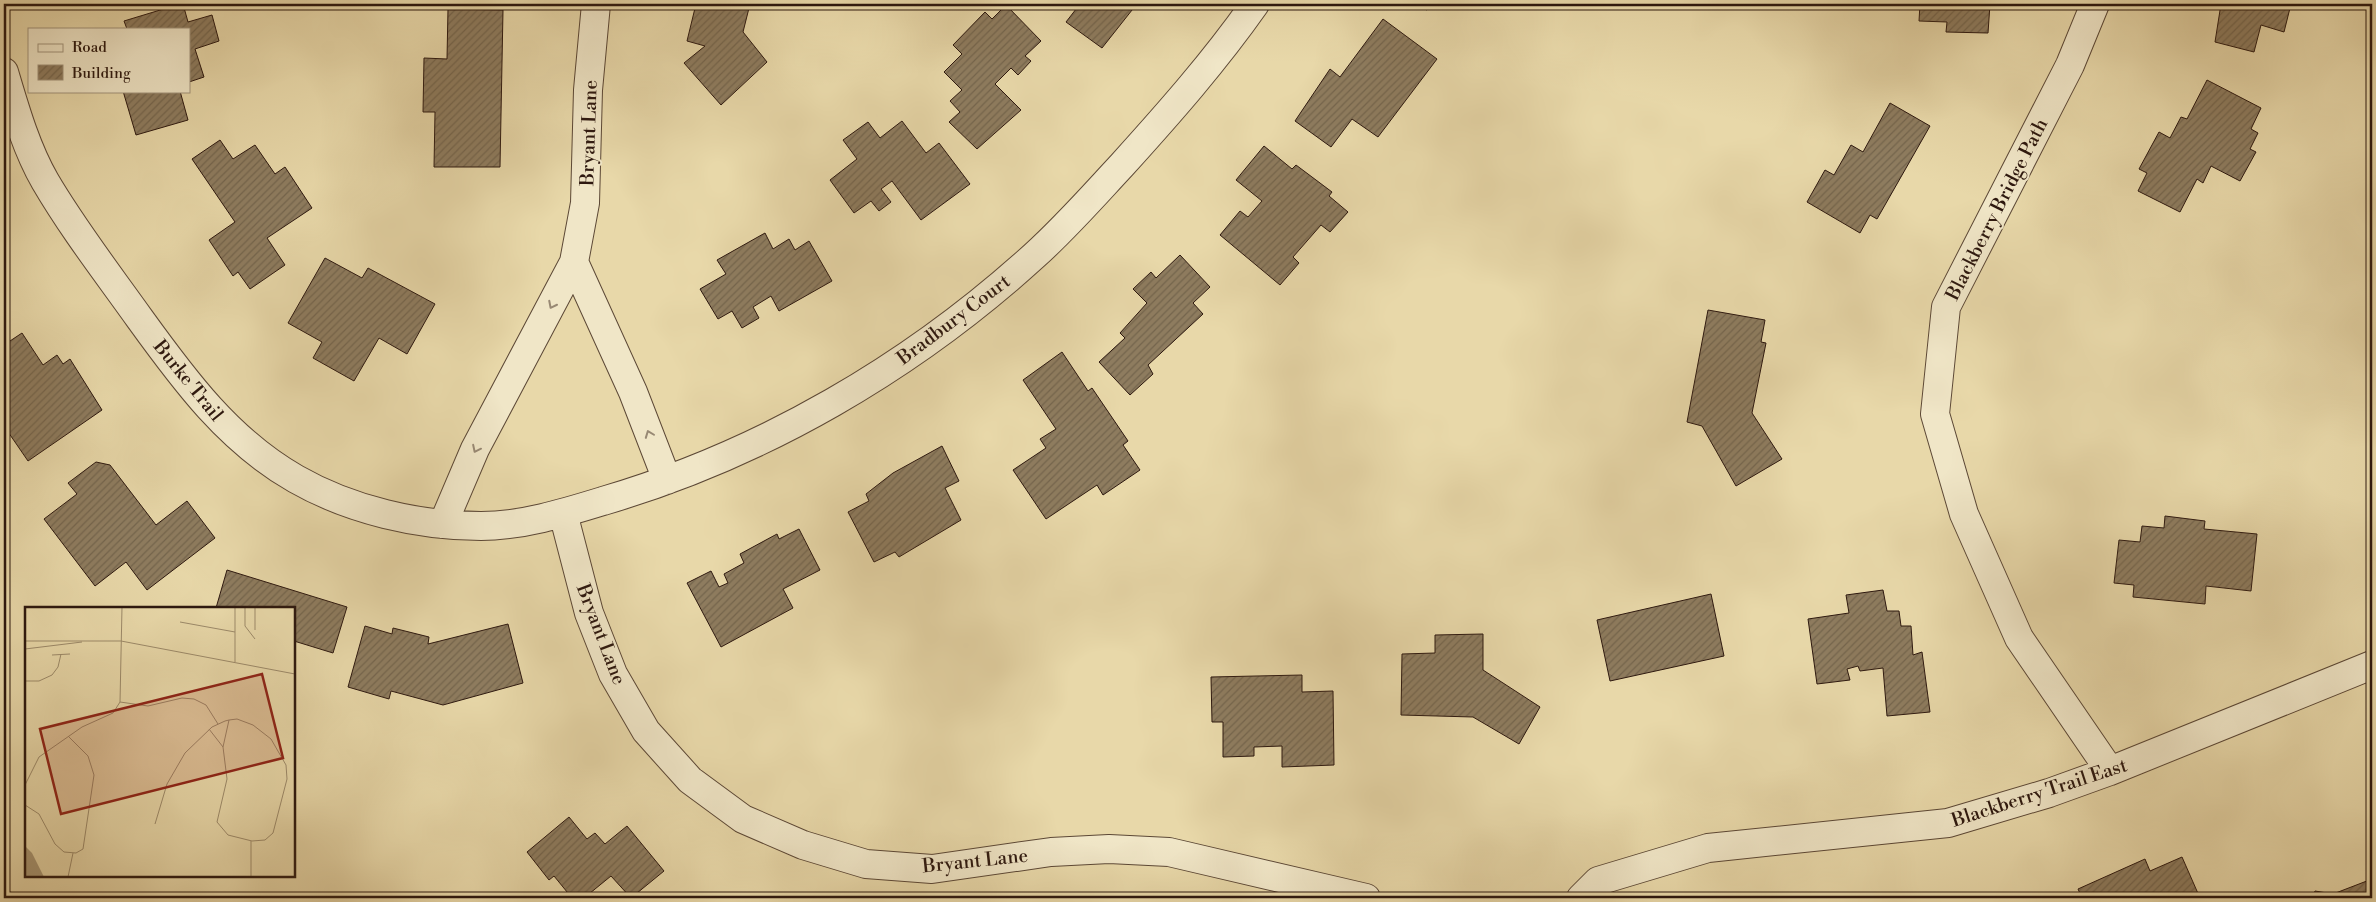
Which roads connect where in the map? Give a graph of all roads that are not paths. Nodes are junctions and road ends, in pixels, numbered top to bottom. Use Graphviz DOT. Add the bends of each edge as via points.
graph roads {
  1 [pos="596,4"];
  2 [pos="1255,4"];
  3 [pos="2095,4"];
  4 [pos="4,72"];
  5 [pos="574,262"];
  6 [pos="667,480"];
  7 [pos="563,513"];
  8 [pos="443,524"];
  9 [pos="2372,665"];
  10 [pos="2110,771"];
  11 [pos="1366,898"];
  12 [pos="1581,898"];
  1 -- 5 [label="street, Bryant Lane" via="588,90 585,203"];
  2 -- 6 [label="street, Bradbury Court" via="1194,84 1094,196 1036,254 977,303 914,352 849,393 781,431"];
  3 -- 10 [label="street, Blackberry Bridge Path" via="2070,65 1946,307 1935,414 1964,514 2018,638"];
  4 -- 8 [label="street, Burke Trail" via="20,126 43,178 175,368 214,415 262,456 331,496 386,513"];
  6 -- 5 [label="street, one-way" via="633,392"];
  5 -- 8 [label="street, Bryant Lane, one-way" via="476,449"];
  6 -- 7 [label="street, Bradbury Court"];
  7 -- 8 [label="street, Burke Trail" via="485,526"];
  7 -- 11 [label="street, Bryant Lane" via="590,612 613,674 646,731 690,780 743,819 803,845 866,864 932,868 1050,852 1108,849 1169,852"];
  9 -- 10 [label="street, Blackberry Trail East"];
  10 -- 12 [label="street, Blackberry Trail East" via="2050,793 1948,823 1708,848 1598,881"];
}
